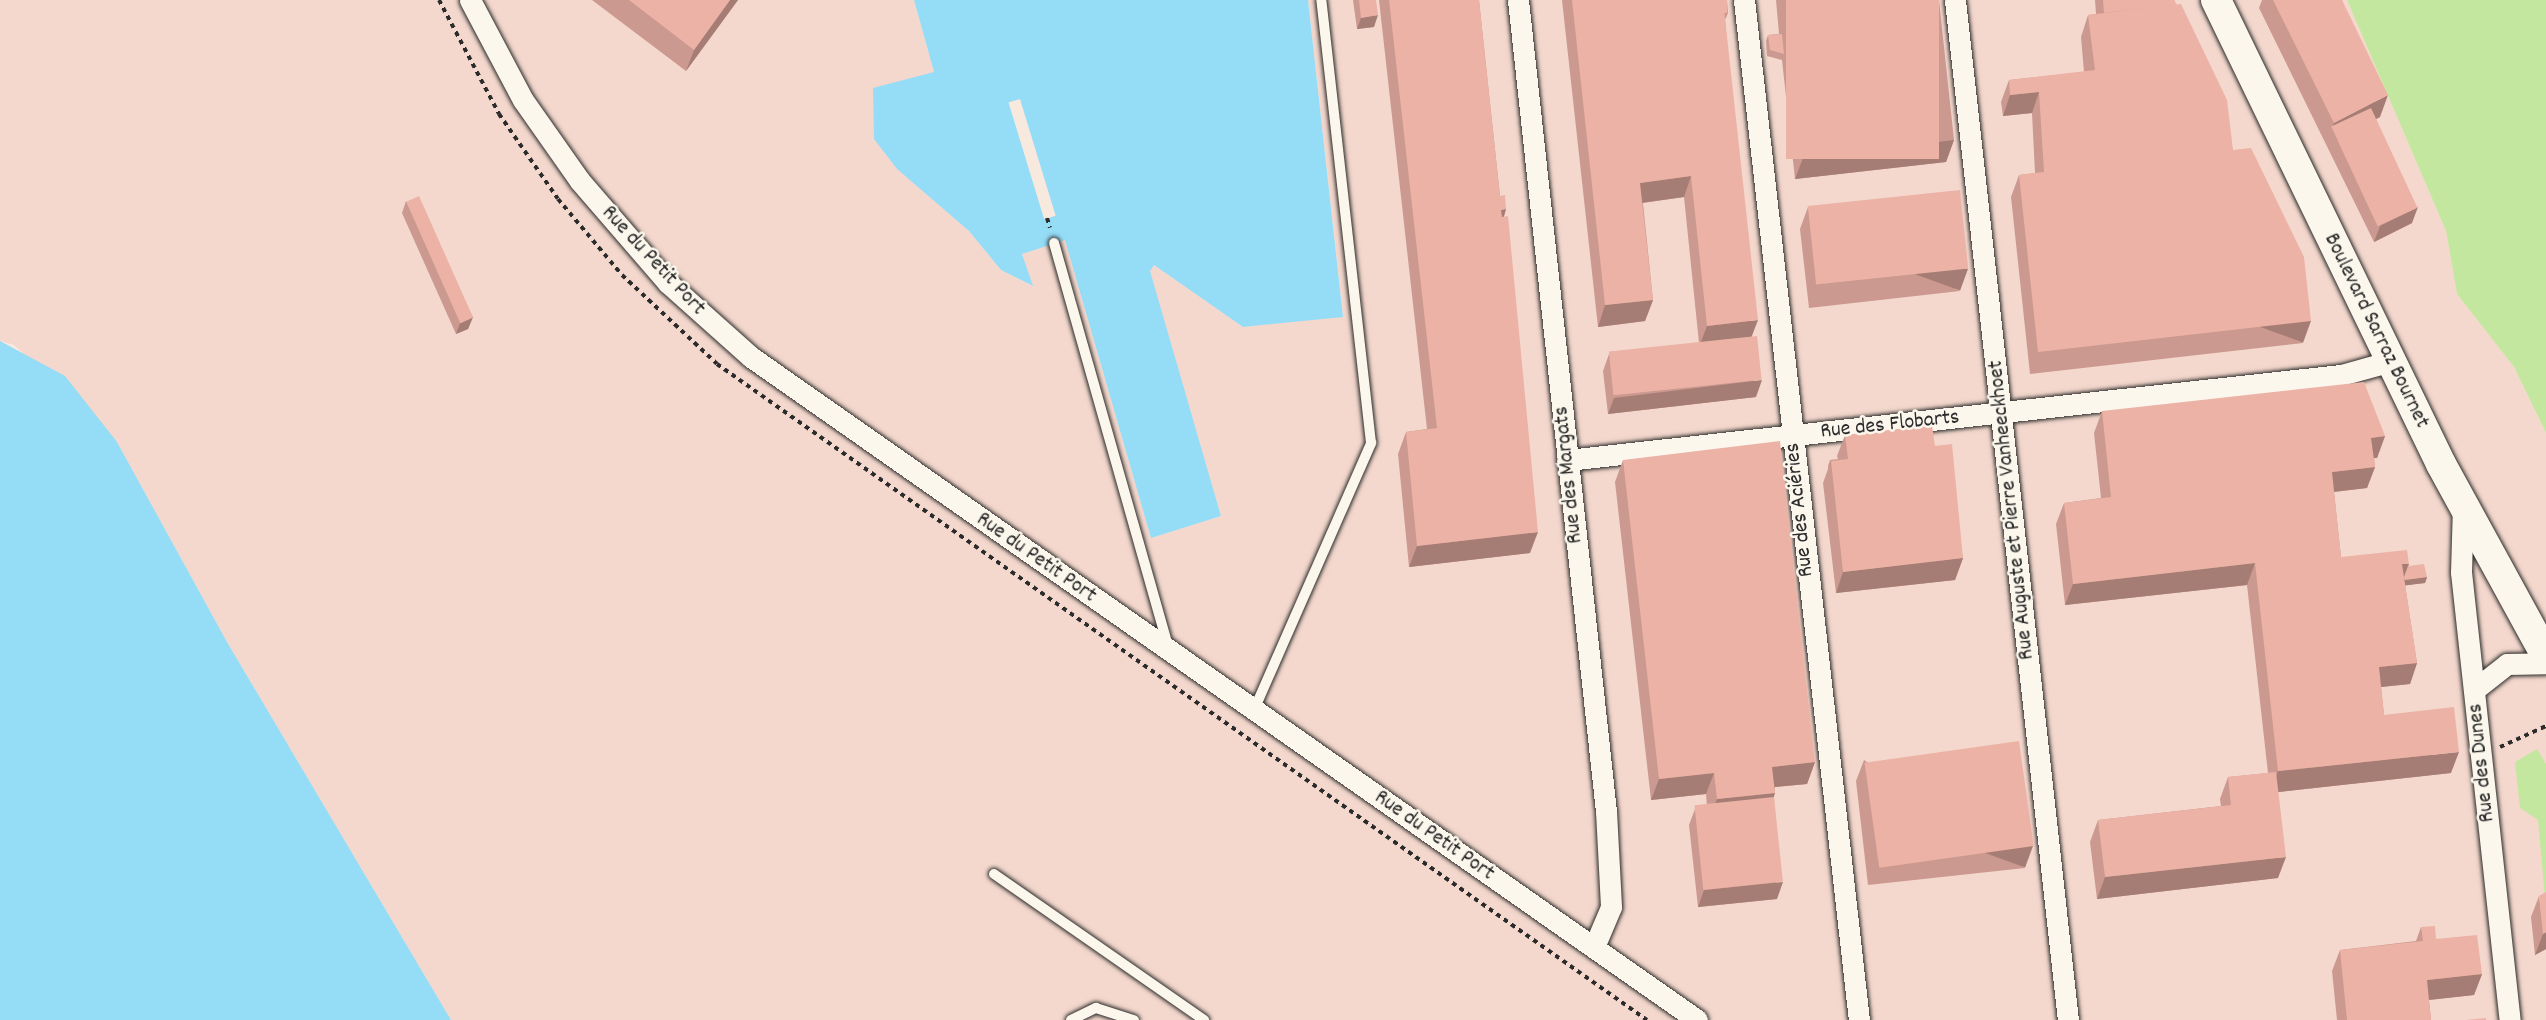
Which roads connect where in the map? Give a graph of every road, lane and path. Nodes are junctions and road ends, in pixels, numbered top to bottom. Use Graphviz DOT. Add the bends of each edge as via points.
graph roads {
  1 [pos="470,0"];
  2 [pos="1321,0"];
  3 [pos="1518,0"];
  4 [pos="1744,0"];
  5 [pos="1955,0"];
  6 [pos="2216,0"];
  7 [pos="1054,243"];
  8 [pos="2391,361"];
  9 [pos="2001,412"];
  10 [pos="1792,435"];
  11 [pos="1567,460"];
  12 [pos="2463,505"];
  13 [pos="1170,651"];
  14 [pos="2546,656"];
  15 [pos="2546,663"];
  16 [pos="2474,690"];
  17 [pos="1254,710"];
  18 [pos="2546,726"];
  19 [pos="2481,756"];
  20 [pos="994,874"];
  21 [pos="1594,947"];
  22 [pos="1071,1020"];
  23 [pos="1134,1020"];
  24 [pos="1204,1020"];
  25 [pos="1697,1020"];
  26 [pos="1859,1020"];
  27 [pos="2068,1020"];
  28 [pos="2510,1020"];
  1 -- 13 [label="street, Rue du Petit Port" via="498,58 563,158 696,309 787,383"];
  2 -- 17 [label="lane" via="1371,443"];
  3 -- 11 [label="street, Rue des Margats"];
  4 -- 10 [label="street, Rue des Aciéries"];
  5 -- 9 [label="street, Rue Auguste et Pierre Vanheeckhoet"];
  6 -- 8 [label="street, Boulevard Sarraz Bournet"];
  7 -- 13 [label="lane"];
  8 -- 9 [label="street, Rue des Flobarts" via="2341,375"];
  8 -- 12 [label="street, Boulevard Sarraz Bournet"];
  9 -- 10 [label="street, Rue des Flobarts"];
  9 -- 27 [label="street, Rue Auguste et Pierre Vanheeckhoet"];
  10 -- 11 [label="street, Rue des Flobarts"];
  10 -- 26 [label="street, Rue des Aciéries"];
  11 -- 21 [label="street, Rue des Margats" via="1611,876 1610,916"];
  12 -- 14 [label="street, Boulevard Sarraz Bournet"];
  12 -- 16 [label="street, Rue des Dunes" via="2460,557"];
  13 -- 17 [label="street, Rue du Petit Port"];
  15 -- 16 [label="street" via="2507,664"];
  16 -- 19 [label="street, Rue des Dunes"];
  17 -- 21 [label="street, Rue du Petit Port"];
  18 -- 19 [label="path"];
  19 -- 28 [label="street, Rue des Dunes"];
  20 -- 24 [label="lane"];
  21 -- 25 [label="street, Rue du Petit Port"];
  22 -- 23 [label="lane" via="1096,1008"];
}
